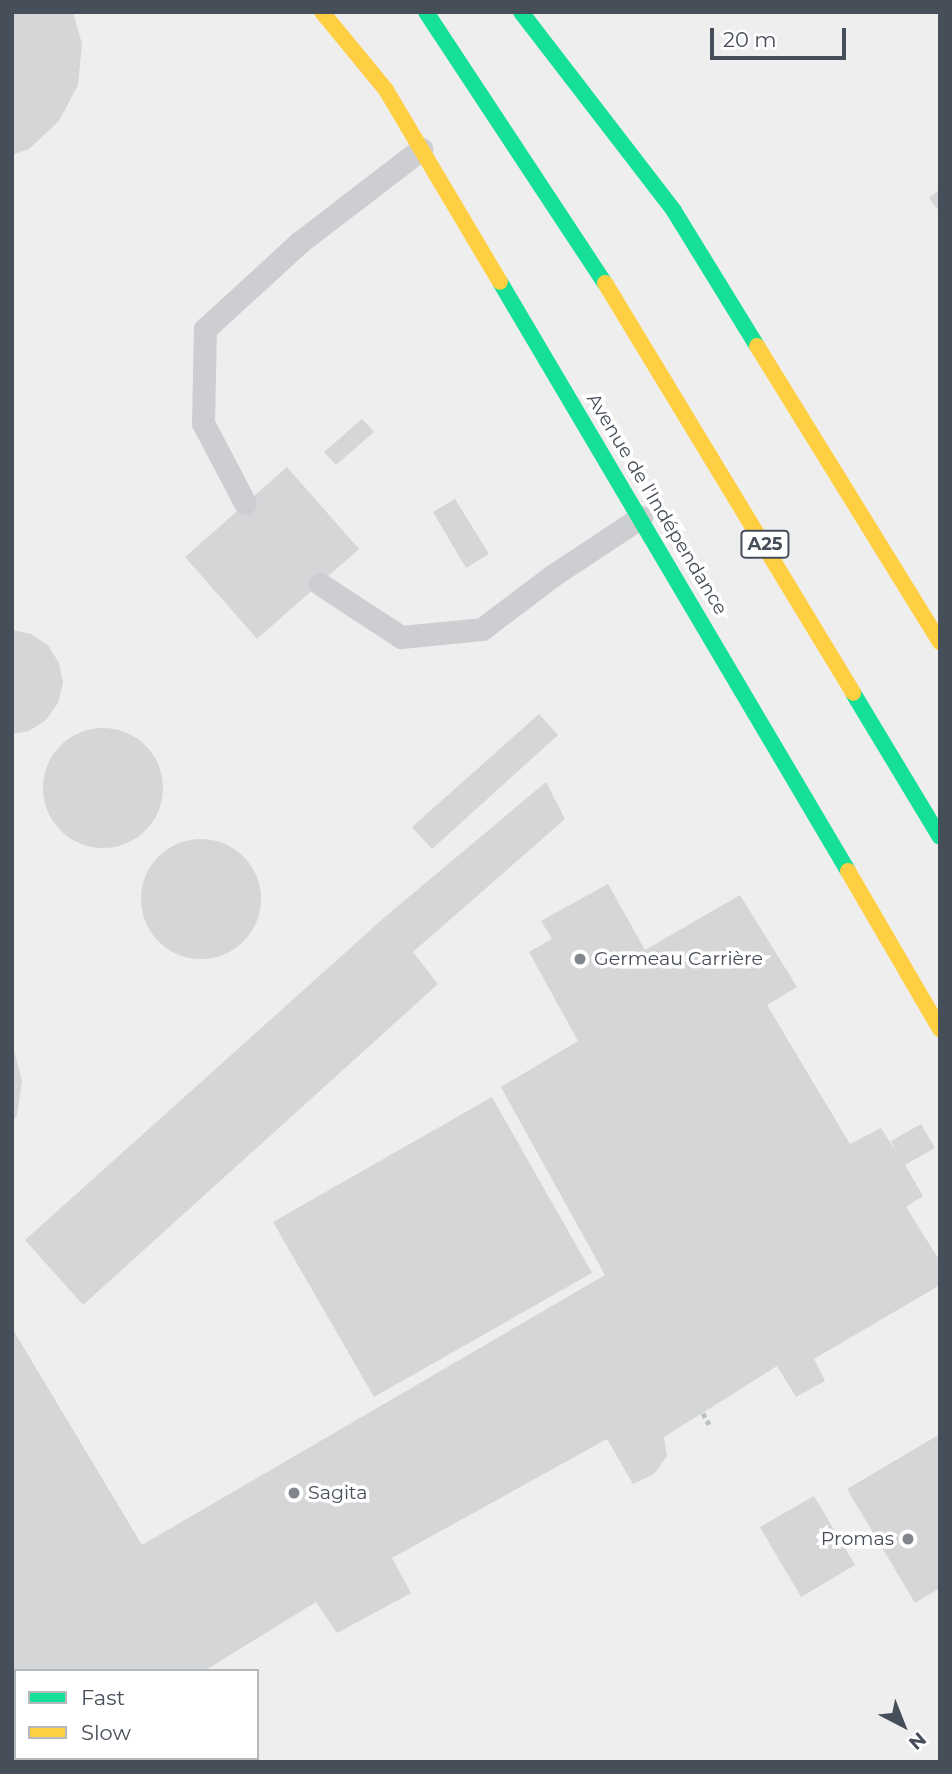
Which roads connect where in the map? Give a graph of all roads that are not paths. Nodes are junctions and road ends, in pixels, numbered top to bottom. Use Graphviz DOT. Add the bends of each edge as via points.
graph roads {
  1 [pos="322,12"];
  2 [pos="426,12"];
  3 [pos="521,12"];
  4 [pos="421,149"];
  5 [pos="245,503"];
  6 [pos="641,517"];
  7 [pos="320,584"];
  8 [pos="940,642"];
  9 [pos="940,837"];
  10 [pos="940,1029"];
  1 -- 4 [label="main road, Avenue de l'Indépendance" via="386,90"];
  2 -- 9 [label="main road, A25" via="587,253"];
  3 -- 8 [label="main road" via="674,211"];
  4 -- 5 [label="lane" via="300,242 205,328 203,424"];
  4 -- 6 [label="main road, Avenue de l'Indépendance"];
  6 -- 7 [label="lane" via="482,629 401,637"];
  6 -- 10 [label="main road, Avenue de l'Indépendance"];
}
